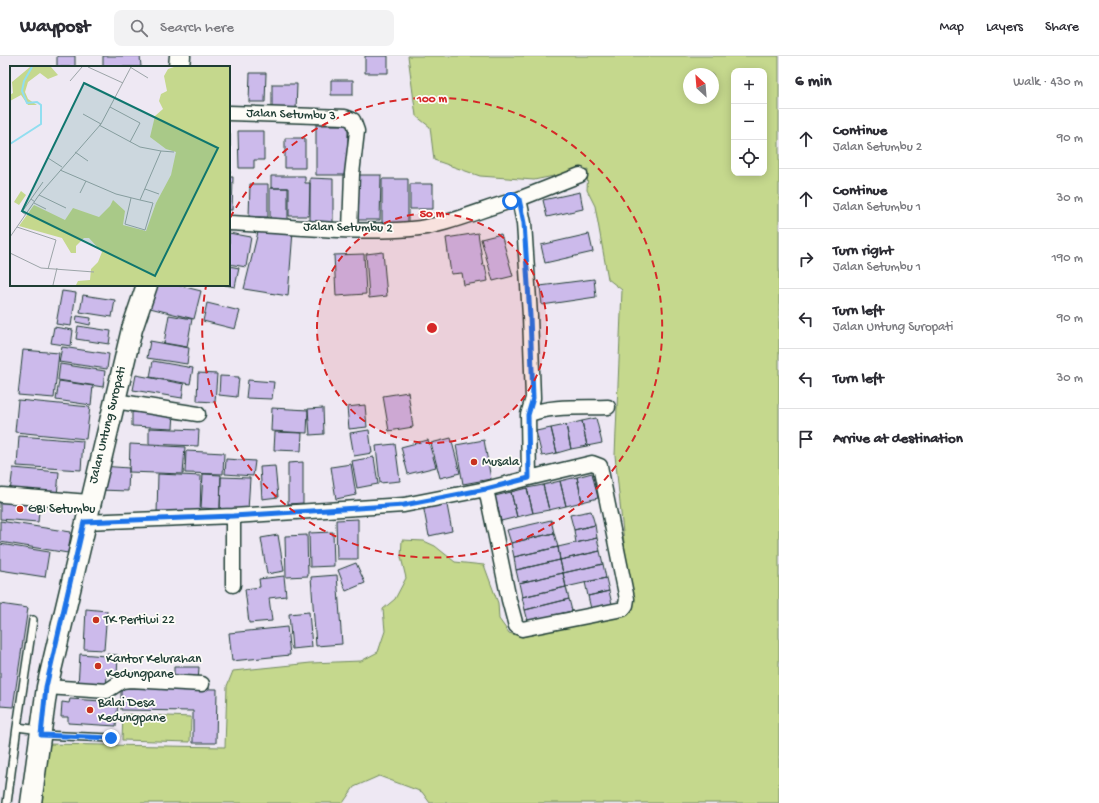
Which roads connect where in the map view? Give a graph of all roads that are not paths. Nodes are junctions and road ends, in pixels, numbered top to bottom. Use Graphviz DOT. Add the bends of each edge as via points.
graph roads {
  1 [pos="180,56"];
  2 [pos="179,66"];
  3 [pos="230,113"];
  4 [pos="580,175"];
  5 [pos="519,199"];
  6 [pos="230,223"];
  7 [pos="350,230"];
  8 [pos="147,286"];
  9 [pos="115,401"];
  10 [pos="608,407"];
  11 [pos="529,410"];
  12 [pos="198,414"];
  13 [pos="529,478"];
  14 [pos="486,489"];
  15 [pos="2,495"];
  16 [pos="89,502"];
  17 [pos="233,516"];
  18 [pos="84,522"];
  19 [pos="233,584"];
  20 [pos="34,620"];
  21 [pos="202,684"];
  22 [pos="46,687"];
  23 [pos="17,727"];
  24 [pos="41,733"];
  25 [pos="111,738"];
  26 [pos="8,803"];
  27 [pos="30,803"];
  1 -- 2 [label="main road"];
  3 -- 7 [label="street, Jalan Setumbu 3" via="345,117 353,120 357,131"];
  4 -- 5 [label="street, Jalan Setumbu 2"];
  5 -- 7 [label="street, Jalan Setumbu 2" via="447,222 412,229"];
  5 -- 11 [label="street" via="524,223 530,316 533,398"];
  6 -- 7 [label="street, Jalan Setumbu 2"];
  8 -- 9 [label="main road, Jalan Untung Suropati" via="132,329"];
  9 -- 12 [label="street"];
  9 -- 16 [label="main road, Jalan Untung Suropati"];
  10 -- 11 [label="street" via="535,412"];
  11 -- 13 [label="street"];
  13 -- 14 [label="street"];
  13 -- 14 [label="street" via="592,463 600,466 626,599 623,609 522,629 516,626"];
  14 -- 17 [label="street" via="404,505"];
  15 -- 16 [label="street"];
  16 -- 18 [label="main road, Jalan Untung Suropati"];
  17 -- 18 [label="street"];
  17 -- 19 [label="street"];
  18 -- 22 [label="main road, Jalan Untung Suropati"];
  20 -- 23 [label="lane"];
  21 -- 22 [label="street" via="130,680 122,681 107,691"];
  22 -- 24 [label="main road, Jalan Untung Suropati"];
  23 -- 24 [label="lane"];
  23 -- 26 [label="lane"];
  24 -- 25 [label="lane"];
  24 -- 27 [label="main road, Jalan Untung Suropati"];
}
